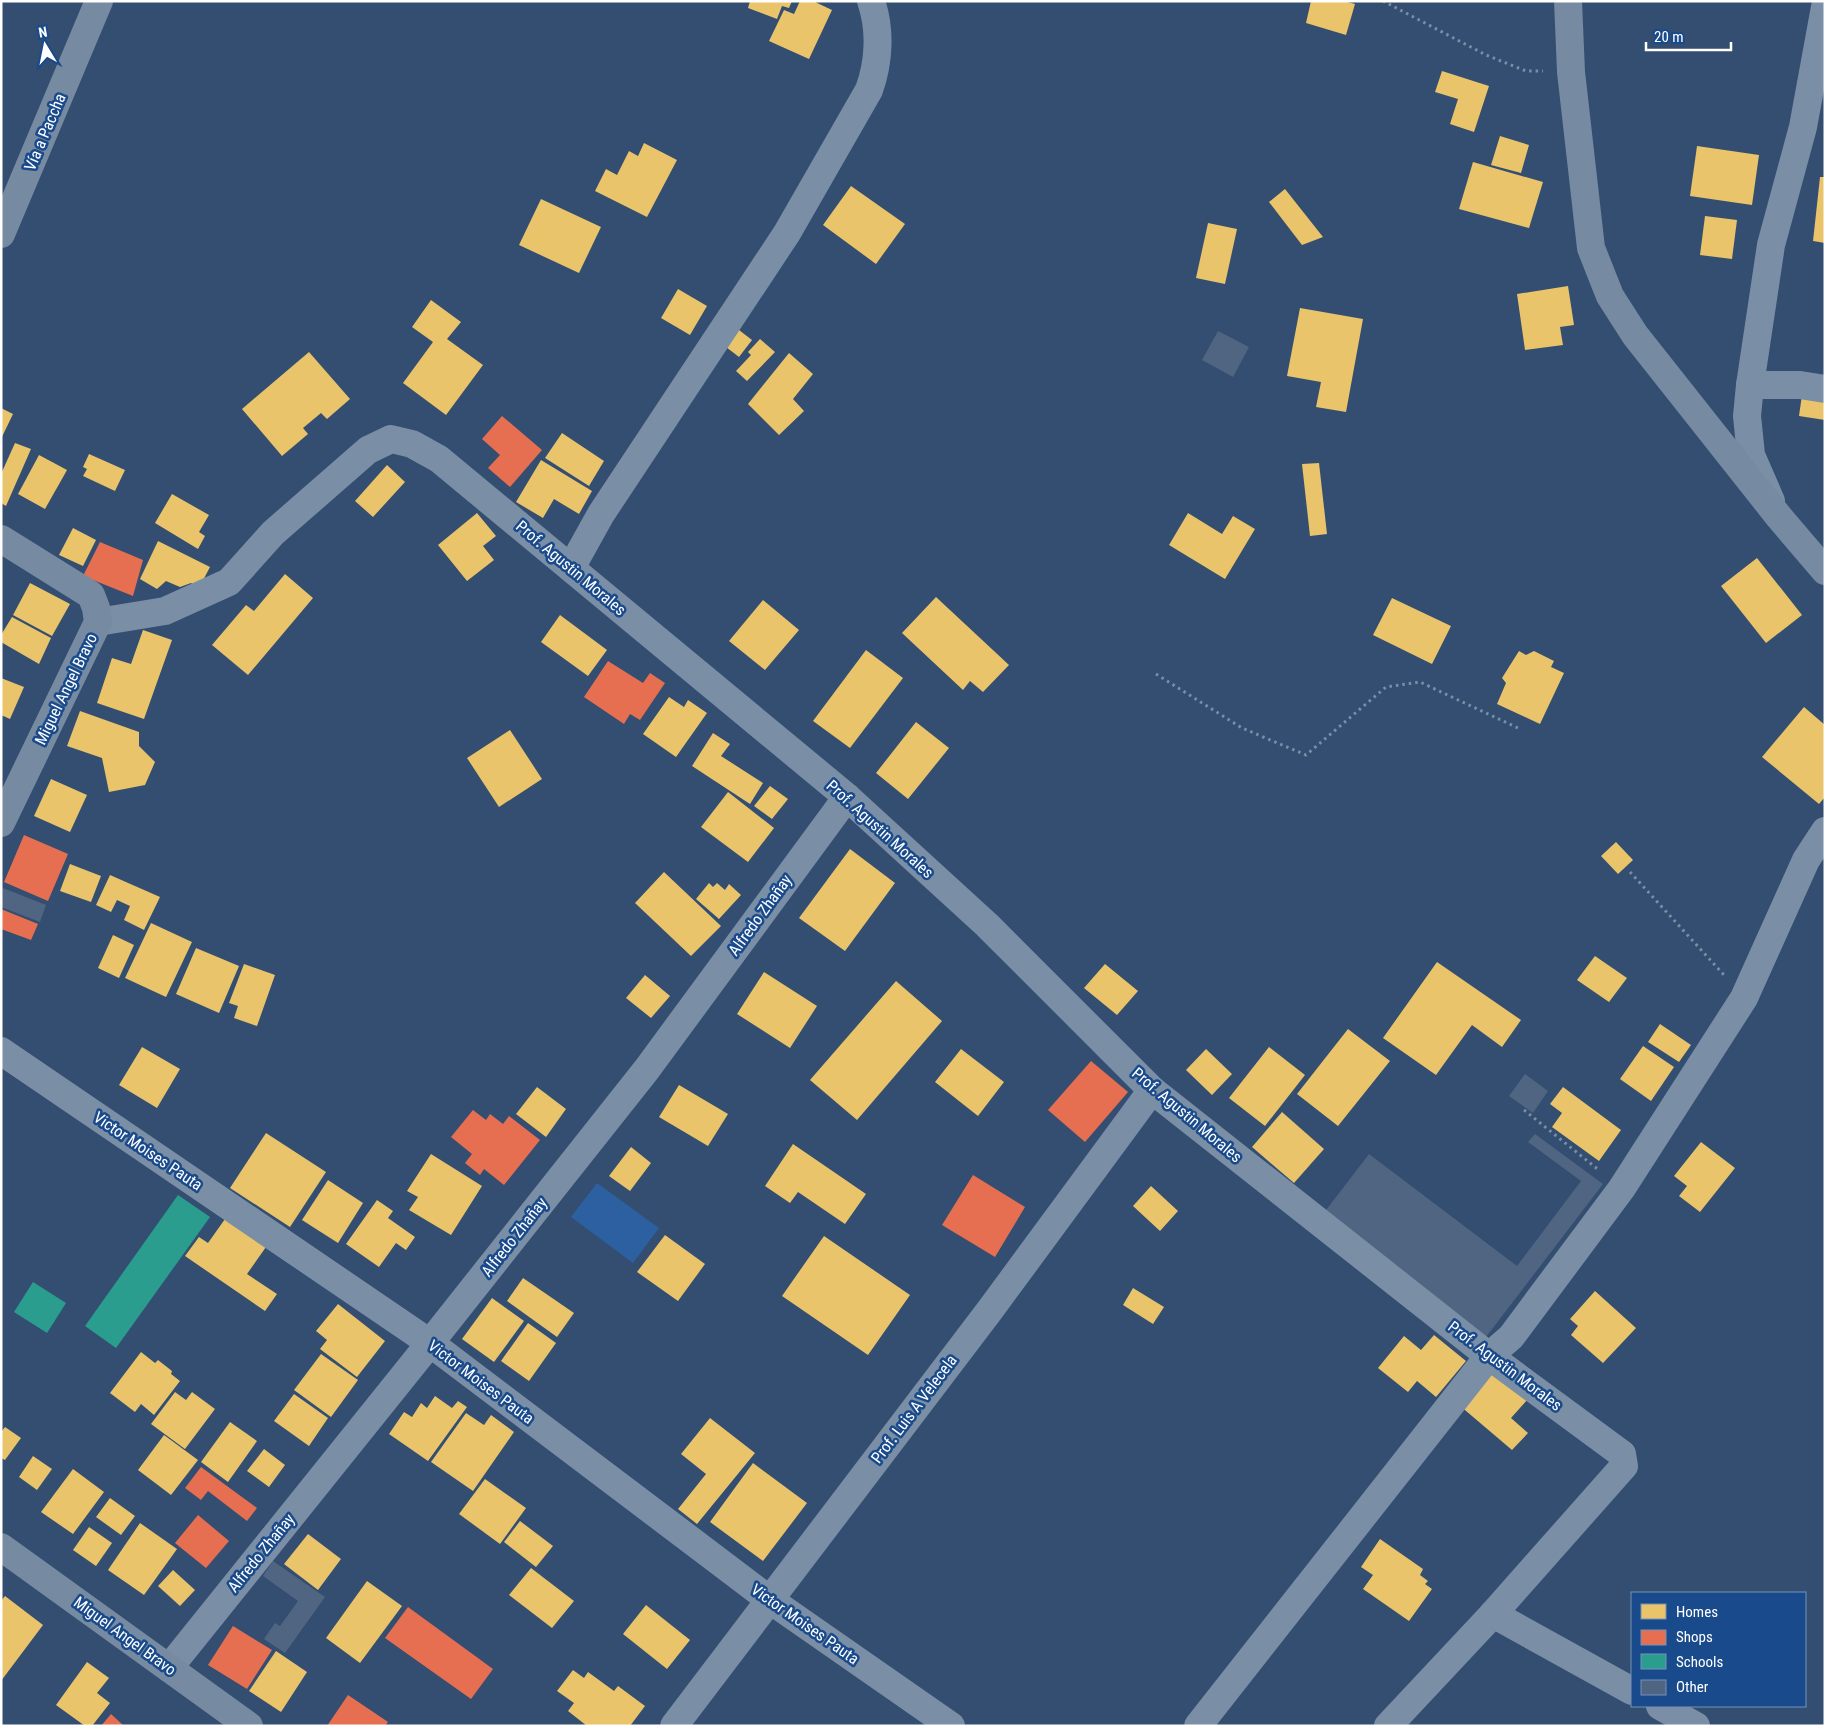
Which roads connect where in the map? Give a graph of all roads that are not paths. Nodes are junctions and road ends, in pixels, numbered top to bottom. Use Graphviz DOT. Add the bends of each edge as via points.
graph roads {
  1 [pos="99,1"];
  2 [pos="871,1"];
  3 [pos="1568,1"];
  4 [pos="1825,7"];
  5 [pos="1,234"];
  6 [pos="1750,385"];
  7 [pos="1825,388"];
  8 [pos="1779,518"];
  9 [pos="1,539"];
  10 [pos="571,568"];
  11 [pos="1825,571"];
  12 [pos="98,622"];
  13 [pos="847,797"];
  14 [pos="1,823"];
  15 [pos="1825,831"];
  16 [pos="1,1051"];
  17 [pos="1152,1090"];
  18 [pos="430,1343"];
  19 [pos="1490,1356"];
  20 [pos="2,1549"];
  21 [pos="770,1600"];
  22 [pos="1493,1614"];
  23 [pos="169,1668"];
  24 [pos="1631,1689"];
  25 [pos="1662,1707"];
  26 [pos="249,1726"];
  27 [pos="674,1726"];
  28 [pos="951,1726"];
  29 [pos="1198,1726"];
  30 [pos="1388,1726"];
  31 [pos="1696,1726"];
  1 -- 5 [label="main road, Vía a Paccha"];
  2 -- 10 [label="street" via="876,14 878,50 875,75 869,90 787,234 601,514"];
  3 -- 8 [label="main road" via="1571,72 1591,248 1610,296 1635,336"];
  4 -- 6 [label="street" via="1803,127 1771,245"];
  6 -- 7 [label="street"];
  6 -- 8 [label="street" via="1747,416 1752,455"];
  8 -- 11 [label="main road"];
  9 -- 12 [label="main road, Miguel Angel Bravo" via="90,595"];
  10 -- 12 [label="street, Prof. Agustin Morales" via="439,459 412,444 391,439 368,450 273,533 229,582 165,611"];
  10 -- 13 [label="street, Prof. Agustin Morales"];
  12 -- 14 [label="main road, Miguel Angel Bravo"];
  13 -- 17 [label="street, Prof. Agustin Morales" via="987,925"];
  13 -- 18 [label="street, Alfredo Zhañay" via="648,1069"];
  15 -- 19 [label="street" via="1806,860 1744,998 1622,1188 1511,1337"];
  16 -- 18 [label="street, Victor Moises Pauta"];
  17 -- 19 [label="street, Prof. Agustin Morales"];
  17 -- 21 [label="street, Prof. Luis A Velecela"];
  18 -- 21 [label="street, Victor Moises Pauta"];
  18 -- 23 [label="street, Alfredo Zhañay"];
  19 -- 22 [label="street, Prof. Agustin Morales" via="1622,1454 1624,1466"];
  19 -- 29 [label="street"];
  20 -- 23 [label="main road, Miguel Angel Bravo"];
  21 -- 27 [label="street, Prof. Luis A Velecela"];
  21 -- 28 [label="street, Victor Moises Pauta"];
  22 -- 24 [label="street"];
  22 -- 30 [label="street"];
  23 -- 26 [label="main road, Miguel Angel Bravo"];
  25 -- 31 [label="street"];
}
